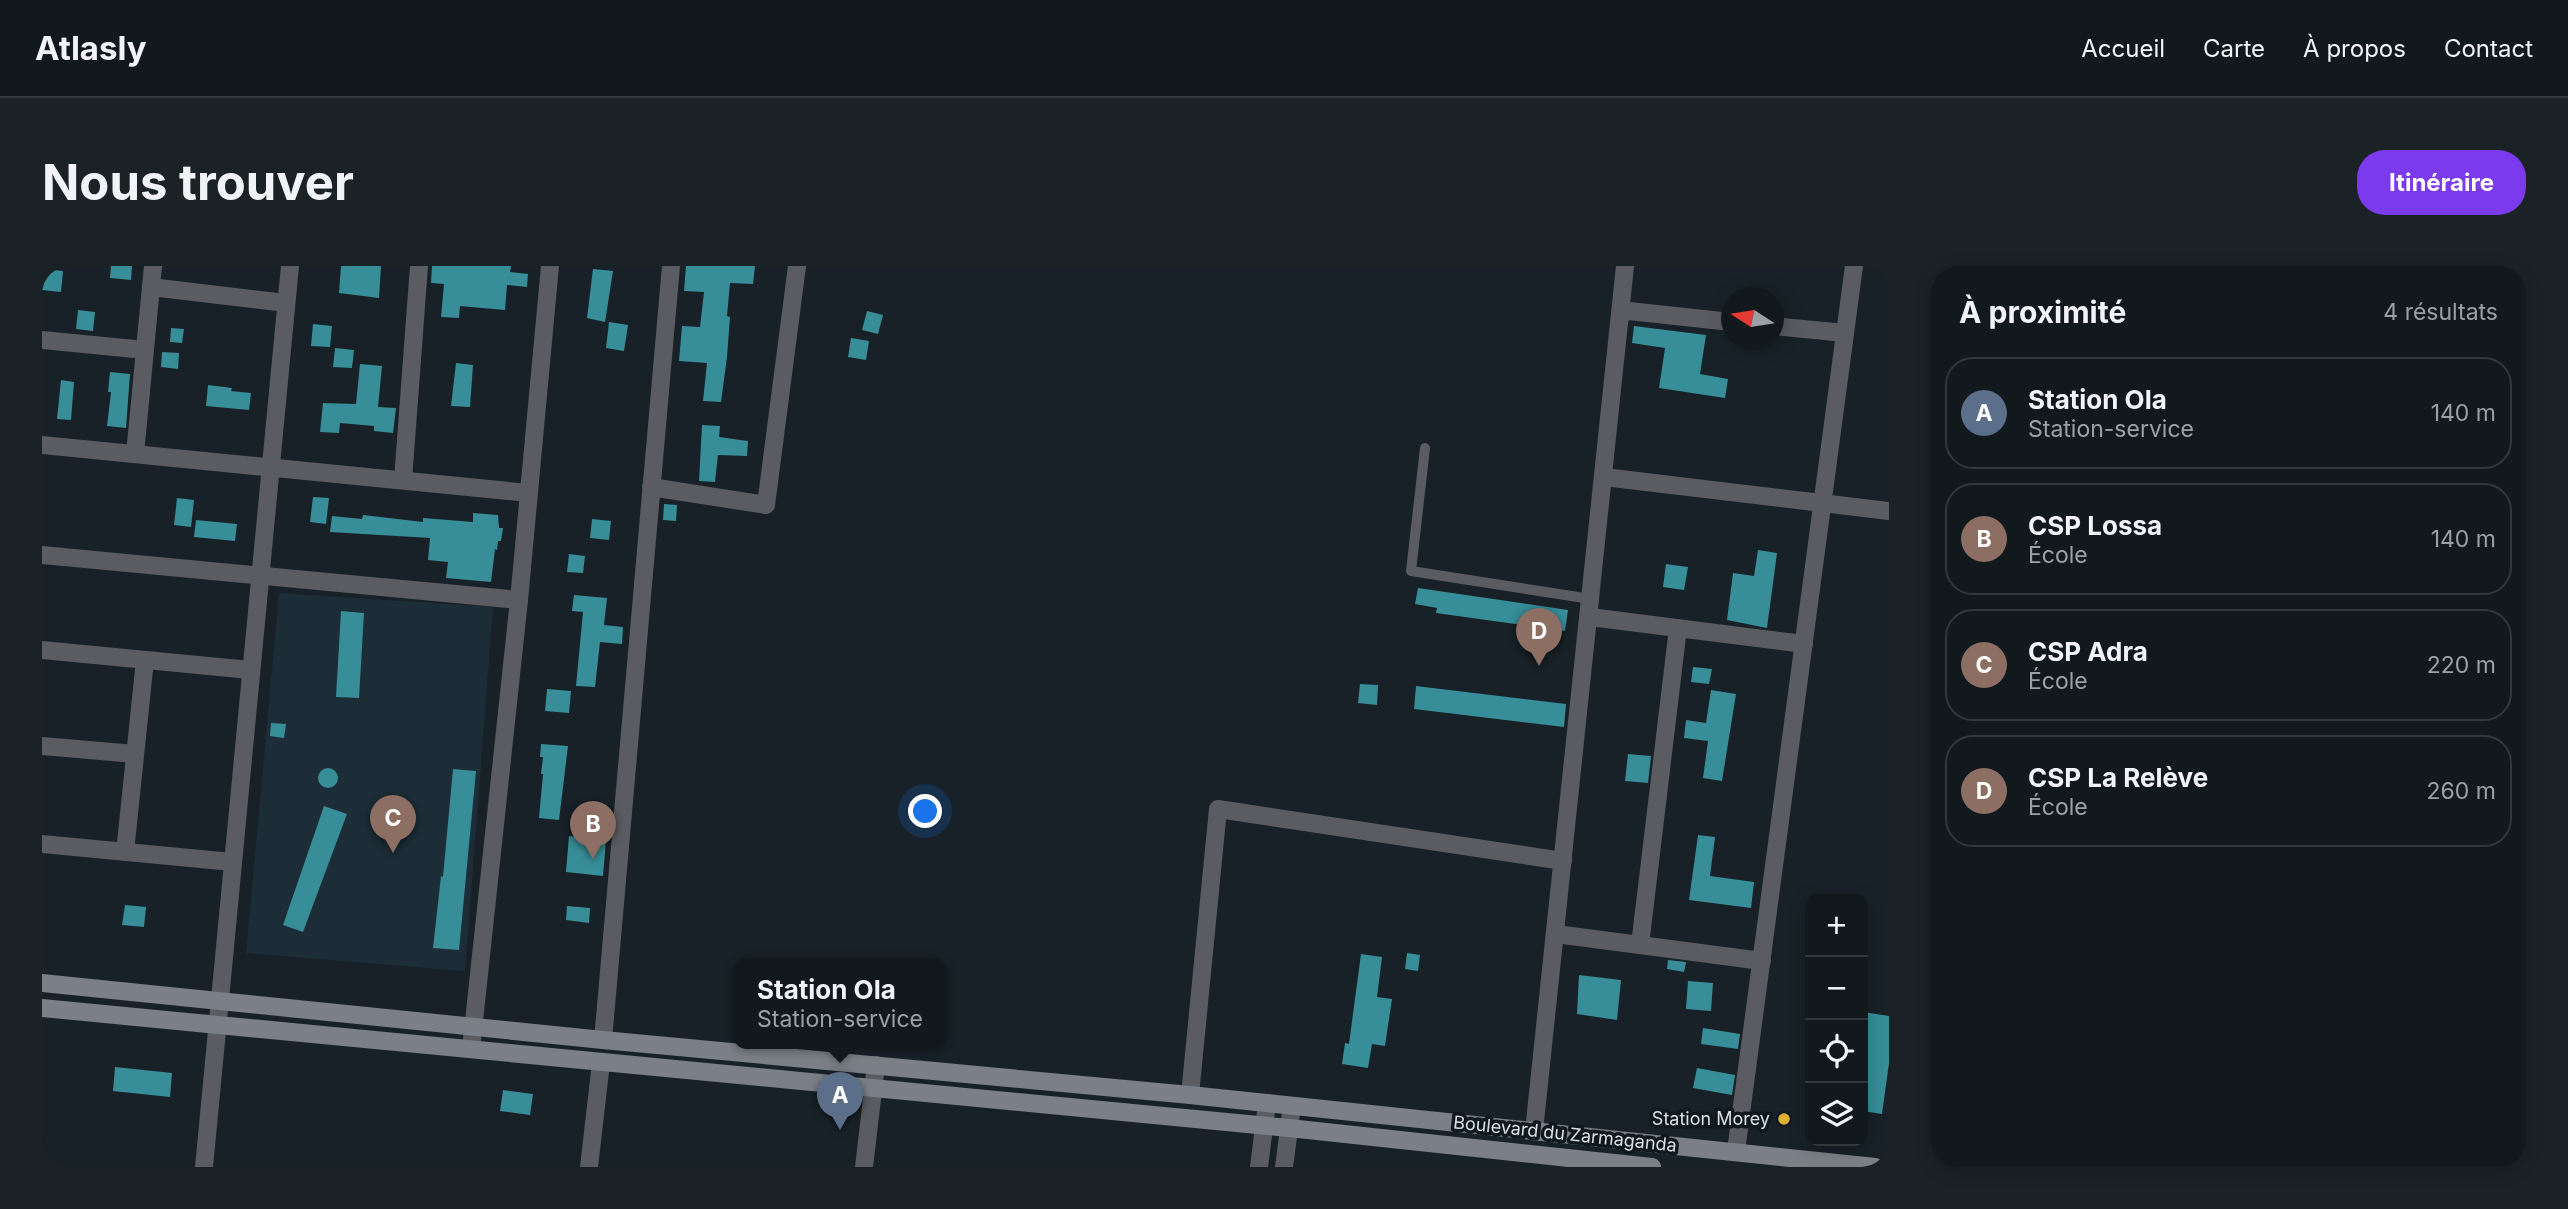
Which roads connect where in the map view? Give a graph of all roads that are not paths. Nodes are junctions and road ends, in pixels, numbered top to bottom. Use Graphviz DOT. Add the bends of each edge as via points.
graph roads {
  1 [pos="153,266"];
  2 [pos="290,266"];
  3 [pos="419,266"];
  4 [pos="550,266"];
  5 [pos="671,266"];
  6 [pos="797,266"];
  7 [pos="1625,266"];
  8 [pos="1854,266"];
  9 [pos="151,288"];
  10 [pos="286,303"];
  11 [pos="1622,313"];
  12 [pos="1721,321"];
  13 [pos="1784,327"];
  14 [pos="1846,333"];
  15 [pos="42,340"];
  16 [pos="145,350"];
  17 [pos="42,444"];
  18 [pos="1425,448"];
  19 [pos="135,454"];
  20 [pos="270,467"];
  21 [pos="1604,477"];
  22 [pos="403,480"];
  23 [pos="652,487"];
  24 [pos="529,493"];
  25 [pos="1823,503"];
  26 [pos="1889,511"];
  27 [pos="42,555"];
  28 [pos="260,575"];
  29 [pos="519,600"];
  30 [pos="1590,608"];
  31 [pos="1678,628"];
  32 [pos="1804,644"];
  33 [pos="42,650"];
  34 [pos="145,660"];
  35 [pos="250,670"];
  36 [pos="42,746"];
  37 [pos="135,754"];
  38 [pos="42,844"];
  39 [pos="125,852"];
  40 [pos="1563,861"];
  41 [pos="232,862"];
  42 [pos="1556,934"];
  43 [pos="1640,945"];
  44 [pos="1762,961"];
  45 [pos="42,983"];
  46 [pos="219,1000"];
  47 [pos="42,1008"];
  48 [pos="216,1024"];
  49 [pos="472,1025"];
  50 [pos="603,1040"];
  51 [pos="677,1047"];
  52 [pos="471,1049"];
  53 [pos="601,1063"];
  54 [pos="876,1065"];
  55 [pos="676,1070"];
  56 [pos="873,1089"];
  57 [pos="1189,1095"];
  58 [pos="1260,1102"];
  59 [pos="1292,1105"];
  60 [pos="1265,1126"];
  61 [pos="1289,1128"];
  62 [pos="1534,1131"];
  63 [pos="1736,1151"];
  64 [pos="204,1167"];
  65 [pos="589,1167"];
  66 [pos="864,1167"];
  67 [pos="1259,1167"];
  68 [pos="1284,1167"];
  69 [pos="1652,1167"];
  70 [pos="1875,1167"];
  1 -- 9 [label="street"];
  2 -- 10 [label="street"];
  3 -- 22 [label="street"];
  4 -- 24 [label="street"];
  5 -- 23 [label="street"];
  6 -- 23 [label="street" via="766,505"];
  7 -- 11 [label="street"];
  8 -- 14 [label="street"];
  9 -- 10 [label="street"];
  9 -- 16 [label="street"];
  10 -- 20 [label="street"];
  11 -- 12 [label="street"];
  11 -- 21 [label="street"];
  13 -- 14 [label="street"];
  14 -- 25 [label="street"];
  15 -- 16 [label="street"];
  16 -- 19 [label="street"];
  17 -- 19 [label="street"];
  18 -- 30 [label="lane" via="1411,571"];
  19 -- 20 [label="street"];
  20 -- 22 [label="street"];
  20 -- 28 [label="street"];
  21 -- 25 [label="street"];
  21 -- 30 [label="street"];
  22 -- 24 [label="street"];
  23 -- 50 [label="street"];
  24 -- 29 [label="street"];
  25 -- 26 [label="street"];
  25 -- 32 [label="street"];
  27 -- 28 [label="street"];
  28 -- 29 [label="street"];
  28 -- 35 [label="street"];
  29 -- 49 [label="street"];
  30 -- 31 [label="street"];
  30 -- 40 [label="street"];
  31 -- 32 [label="street"];
  31 -- 43 [label="street"];
  32 -- 44 [label="street"];
  33 -- 34 [label="street"];
  34 -- 35 [label="street"];
  34 -- 37 [label="street"];
  35 -- 41 [label="street"];
  36 -- 37 [label="street"];
  37 -- 39 [label="street"];
  38 -- 39 [label="street"];
  39 -- 41 [label="street"];
  40 -- 42 [label="street"];
  40 -- 57 [label="street" via="1218,809"];
  41 -- 46 [label="street"];
  42 -- 43 [label="street"];
  42 -- 62 [label="street"];
  43 -- 44 [label="street"];
  44 -- 63 [label="street"];
  45 -- 46 [label="main road, Boulevard du Zarmaganda"];
  46 -- 48 [label="street"];
  46 -- 49 [label="main road, Boulevard du Zarmaganda"];
  47 -- 48 [label="main road, Boulevard du Zarmaganda"];
  48 -- 52 [label="main road, Boulevard du Zarmaganda"];
  48 -- 64 [label="street"];
  49 -- 50 [label="main road, Boulevard du Zarmaganda"];
  49 -- 52 [label="street"];
  50 -- 51 [label="main road, Boulevard du Zarmaganda"];
  51 -- 54 [label="main road, Boulevard du Zarmaganda"];
  51 -- 55 [label="main road"];
  52 -- 53 [label="main road, Boulevard du Zarmaganda"];
  53 -- 55 [label="main road, Boulevard du Zarmaganda"];
  53 -- 65 [label="street"];
  54 -- 56 [label="street"];
  54 -- 57 [label="main road, Boulevard du Zarmaganda"];
  55 -- 56 [label="main road, Boulevard du Zarmaganda"];
  56 -- 60 [label="main road, Boulevard du Zarmaganda"];
  56 -- 66 [label="street"];
  57 -- 58 [label="main road, Boulevard du Zarmaganda"];
  58 -- 59 [label="main road, Boulevard du Zarmaganda"];
  58 -- 60 [label="street"];
  59 -- 61 [label="street"];
  59 -- 62 [label="main road, Boulevard du Zarmaganda"];
  60 -- 61 [label="main road, Boulevard du Zarmaganda"];
  60 -- 67 [label="street"];
  61 -- 68 [label="street"];
  61 -- 69 [label="main road, Boulevard du Zarmaganda"];
  62 -- 63 [label="main road, Boulevard du Zarmaganda"];
  63 -- 70 [label="main road, Boulevard du Zarmaganda"];
}
